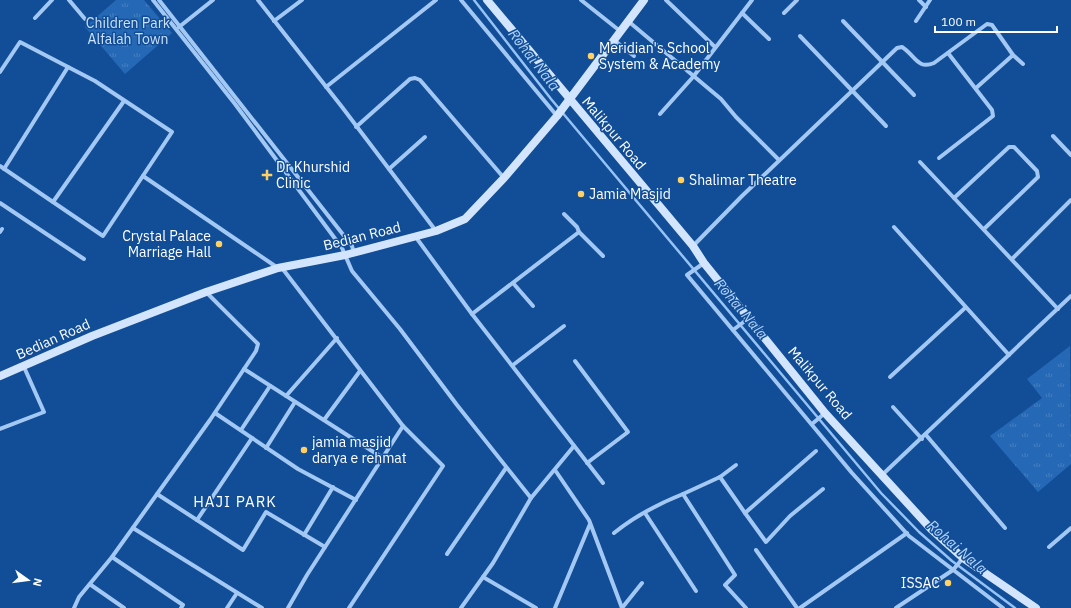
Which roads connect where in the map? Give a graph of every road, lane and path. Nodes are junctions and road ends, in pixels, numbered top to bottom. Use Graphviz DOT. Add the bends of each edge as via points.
graph roads {
  1 [pos="52,0"];
  2 [pos="69,0"];
  3 [pos="153,0"];
  4 [pos="159,0"];
  5 [pos="214,0"];
  6 [pos="258,0"];
  7 [pos="302,0"];
  8 [pos="436,0"];
  9 [pos="461,0"];
  10 [pos="487,0"];
  11 [pos="581,0"];
  12 [pos="644,0"];
  13 [pos="666,0"];
  14 [pos="752,0"];
  15 [pos="797,0"];
  16 [pos="919,0"];
  17 [pos="930,0"];
  18 [pos="926,7"];
  19 [pos="742,13"];
  20 [pos="784,14"];
  21 [pos="35,18"];
  22 [pos="85,19"];
  23 [pos="274,21"];
  24 [pos="627,21"];
  25 [pos="843,21"];
  26 [pos="916,21"];
  27 [pos="180,26"];
  28 [pos="176,30"];
  29 [pos="620,31"];
  30 [pos="800,36"];
  31 [pos="769,39"];
  32 [pos="614,40"];
  33 [pos="715,47"];
  34 [pos="948,53"];
  35 [pos="1013,55"];
  36 [pos="634,56"];
  37 [pos="882,62"];
  38 [pos="1023,64"];
  39 [pos="68,67"];
  40 [pos="0,72"];
  41 [pos="693,77"];
  42 [pos="326,87"];
  43 [pos="976,88"];
  44 [pos="852,90"];
  45 [pos="914,95"];
  46 [pos="124,101"];
  47 [pos="568,102"];
  48 [pos="660,114"];
  49 [pos="558,115"];
  50 [pos="886,126"];
  51 [pos="356,127"];
  52 [pos="1053,136"];
  53 [pos="426,137"];
  54 [pos="1071,155"];
  55 [pos="939,158"];
  56 [pos="779,160"];
  57 [pos="920,162"];
  58 [pos="0,166"];
  59 [pos="4,169"];
  60 [pos="388,169"];
  61 [pos="143,176"];
  62 [pos="504,178"];
  63 [pos="954,198"];
  64 [pos="1071,200"];
  65 [pos="53,202"];
  66 [pos="0,203"];
  67 [pos="321,207"];
  68 [pos="316,212"];
  69 [pos="564,214"];
  70 [pos="894,227"];
  71 [pos="984,229"];
  72 [pos="436,231"];
  73 [pos="579,232"];
  74 [pos="415,236"];
  75 [pos="693,246"];
  76 [pos="354,253"];
  77 [pos="345,255"];
  78 [pos="603,256"];
  79 [pos="84,259"];
  80 [pos="1012,259"];
  81 [pos="702,264"];
  82 [pos="280,268"];
  83 [pos="513,283"];
  84 [pos="206,292"];
  85 [pos="1070,298"];
  86 [pos="533,306"];
  87 [pos="965,308"];
  88 [pos="1058,308"];
  89 [pos="472,314"];
  90 [pos="747,320"];
  91 [pos="564,326"];
  92 [pos="735,329"];
  93 [pos="337,338"];
  94 [pos="1009,355"];
  95 [pos="575,361"];
  96 [pos="513,365"];
  97 [pos="24,367"];
  98 [pos="244,369"];
  99 [pos="360,371"];
  100 [pos="0,376"];
  101 [pos="890,377"];
  102 [pos="270,386"];
  103 [pos="286,396"];
  104 [pos="295,402"];
  105 [pos="893,407"];
  106 [pos="215,413"];
  107 [pos="823,414"];
  108 [pos="324,420"];
  109 [pos="813,423"];
  110 [pos="403,426"];
  111 [pos="0,429"];
  112 [pos="241,430"];
  113 [pos="926,435"];
  114 [pos="252,438"];
  115 [pos="922,438"];
  116 [pos="574,446"];
  117 [pos="266,448"];
  118 [pos="816,451"];
  119 [pos="383,458"];
  120 [pos="587,463"];
  121 [pos="736,465"];
  122 [pos="506,468"];
  123 [pos="555,470"];
  124 [pos="882,476"];
  125 [pos="720,477"];
  126 [pos="602,483"];
  127 [pos="333,487"];
  128 [pos="824,489"];
  129 [pos="158,494"];
  130 [pos="683,494"];
  131 [pos="531,498"];
  132 [pos="356,500"];
  133 [pos="645,513"];
  134 [pos="745,514"];
  135 [pos="197,520"];
  136 [pos="590,524"];
  137 [pos="133,528"];
  138 [pos="1005,528"];
  139 [pos="1071,529"];
  140 [pos="614,533"];
  141 [pos="907,533"];
  142 [pos="304,535"];
  143 [pos="325,547"];
  144 [pos="1049,547"];
  145 [pos="756,550"];
  146 [pos="447,554"];
  147 [pos="112,557"];
  148 [pos="962,560"];
  149 [pos="953,570"];
  150 [pos="483,577"];
  151 [pos="642,583"];
  152 [pos="91,585"];
  153 [pos="696,591"];
  154 [pos="237,593"];
  155 [pos="903,606"];
  156 [pos="74,608"];
  157 [pos="124,608"];
  158 [pos="181,608"];
  159 [pos="227,608"];
  160 [pos="262,608"];
  161 [pos="288,608"];
  162 [pos="349,608"];
  163 [pos="462,608"];
  164 [pos="536,608"];
  165 [pos="555,608"];
  166 [pos="746,608"];
  167 [pos="798,608"];
  168 [pos="896,608"];
  169 [pos="1003,608"];
  170 [pos="1036,608"];
  1 -- 21 [label="street"];
  2 -- 22 [label="street"];
  3 -- 28 [label="street"];
  4 -- 27 [label="street"];
  5 -- 27 [label="street"];
  6 -- 23 [label="street"];
  7 -- 23 [label="street"];
  8 -- 42 [label="street"];
  9 -- 49 [label="street"];
  10 -- 47 [label="street, Malikpur Road"];
  11 -- 29 [label="street"];
  12 -- 24 [label="street, Bedian Road"];
  13 -- 33 [label="street"];
  14 -- 19 [label="street"];
  15 -- 20 [label="street"];
  16 -- 18 [label="street"];
  17 -- 18 [label="street"];
  18 -- 26 [label="street"];
  19 -- 31 [label="street"];
  19 -- 33 [label="street"];
  23 -- 42 [label="street"];
  24 -- 29 [label="street, Bedian Road"];
  24 -- 41 [label="street"];
  25 -- 37 [label="street"];
  27 -- 28 [label="street"];
  27 -- 67 [label="street"];
  28 -- 68 [label="street"];
  29 -- 32 [label="street, Bedian Road"];
  30 -- 44 [label="street"];
  32 -- 36 [label="street"];
  32 -- 47 [label="street, Bedian Road"];
  33 -- 41 [label="street"];
  34 -- 35 [label="street" via="987,24 992,25"];
  34 -- 37 [label="street" via="934,63 924,66 902,47 897,48"];
  34 -- 43 [label="street"];
  35 -- 38 [label="street"];
  35 -- 43 [label="street"];
  37 -- 44 [label="street"];
  37 -- 45 [label="street"];
  39 -- 40 [label="street" via="20,42"];
  39 -- 46 [label="street"];
  39 -- 59 [label="street"];
  41 -- 48 [label="street"];
  41 -- 56 [label="street" via="721,99"];
  42 -- 51 [label="street"];
  43 -- 55 [label="street" via="992,110 992,116"];
  44 -- 50 [label="street"];
  44 -- 56 [label="street"];
  46 -- 61 [label="street" via="172,132"];
  46 -- 65 [label="street"];
  47 -- 49 [label="street, Bedian Road"];
  47 -- 75 [label="street, Malikpur Road"];
  49 -- 62 [label="street, Bedian Road"];
  51 -- 60 [label="street"];
  51 -- 62 [label="street" via="415,78 420,80"];
  52 -- 54 [label="street"];
  53 -- 60 [label="street"];
  56 -- 75 [label="street"];
  57 -- 63 [label="street"];
  58 -- 59 [label="street"];
  59 -- 65 [label="street"];
  60 -- 72 [label="street"];
  61 -- 65 [label="street" via="102,236"];
  61 -- 82 [label="street"];
  62 -- 72 [label="street, Bedian Road" via="465,220"];
  63 -- 71 [label="street"];
  63 -- 71 [label="street" via="1009,146 1017,148 1037,171 1038,177"];
  64 -- 80 [label="street"];
  66 -- 79 [label="street"];
  67 -- 68 [label="street"];
  67 -- 76 [label="street" via="352,246"];
  68 -- 77 [label="street"];
  69 -- 73 [label="street"];
  70 -- 87 [label="street"];
  71 -- 80 [label="street"];
  72 -- 74 [label="street, Bedian Road"];
  73 -- 78 [label="street"];
  73 -- 83 [label="street"];
  74 -- 76 [label="street, Bedian Road"];
  74 -- 89 [label="street"];
  75 -- 81 [label="street, Malikpur Road"];
  76 -- 77 [label="street, Bedian Road"];
  77 -- 82 [label="street, Bedian Road"];
  77 -- 122 [label="street" via="352,271 400,329"];
  80 -- 88 [label="street"];
  81 -- 90 [label="street, Malikpur Road"];
  81 -- 92 [label="street" via="687,275"];
  82 -- 84 [label="street, Bedian Road"];
  82 -- 93 [label="street"];
  83 -- 86 [label="street"];
  83 -- 89 [label="street"];
  84 -- 97 [label="street, Bedian Road" via="92,336"];
  84 -- 98 [label="street" via="258,344"];
  85 -- 88 [label="street"];
  87 -- 94 [label="street"];
  87 -- 101 [label="street"];
  88 -- 94 [label="street"];
  89 -- 96 [label="street"];
  90 -- 92 [label="street"];
  90 -- 107 [label="street, Malikpur Road"];
  91 -- 96 [label="street"];
  92 -- 109 [label="street"];
  93 -- 99 [label="street"];
  93 -- 103 [label="street"];
  94 -- 113 [label="street"];
  95 -- 120 [label="street" via="628,432"];
  96 -- 116 [label="street"];
  97 -- 100 [label="street, Bedian Road"];
  97 -- 111 [label="street" via="44,412"];
  98 -- 102 [label="street"];
  98 -- 106 [label="street"];
  99 -- 108 [label="street"];
  99 -- 110 [label="street"];
  102 -- 103 [label="street"];
  102 -- 112 [label="street"];
  103 -- 104 [label="street"];
  104 -- 108 [label="street"];
  104 -- 117 [label="street"];
  105 -- 115 [label="street"];
  106 -- 112 [label="street"];
  106 -- 129 [label="street"];
  107 -- 109 [label="street"];
  107 -- 124 [label="street, Malikpur Road"];
  108 -- 119 [label="street"];
  109 -- 141 [label="street" via="852,473"];
  110 -- 119 [label="street"];
  110 -- 162 [label="street" via="443,466"];
  112 -- 114 [label="street"];
  113 -- 115 [label="street"];
  113 -- 138 [label="street"];
  114 -- 117 [label="street"];
  114 -- 135 [label="street"];
  115 -- 124 [label="street"];
  116 -- 120 [label="street"];
  116 -- 123 [label="street"];
  117 -- 127 [label="street" via="298,469"];
  118 -- 134 [label="street"];
  119 -- 132 [label="street"];
  120 -- 126 [label="street"];
  121 -- 125 [label="street"];
  122 -- 131 [label="street"];
  122 -- 146 [label="street"];
  123 -- 131 [label="street"];
  123 -- 136 [label="street"];
  124 -- 148 [label="street, Malikpur Road"];
  125 -- 130 [label="street"];
  125 -- 134 [label="street"];
  127 -- 132 [label="street"];
  127 -- 142 [label="street"];
  128 -- 134 [label="street" via="790,516 766,542"];
  129 -- 135 [label="street"];
  129 -- 137 [label="street"];
  130 -- 133 [label="street" via="658,504"];
  130 -- 166 [label="street" via="736,575 725,585"];
  131 -- 150 [label="street"];
  132 -- 143 [label="street"];
  133 -- 140 [label="street"];
  133 -- 153 [label="street"];
  135 -- 142 [label="street" via="243,550 266,512"];
  136 -- 151 [label="street" via="622,608"];
  136 -- 165 [label="street"];
  137 -- 147 [label="street"];
  137 -- 154 [label="street"];
  139 -- 144 [label="street"];
  141 -- 149 [label="street"];
  141 -- 167 [label="street"];
  142 -- 143 [label="street"];
  143 -- 161 [label="street"];
  145 -- 167 [label="street"];
  147 -- 152 [label="street"];
  147 -- 158 [label="street" via="183,605"];
  148 -- 149 [label="street"];
  148 -- 170 [label="street, Malikpur Road"];
  149 -- 155 [label="street"];
  149 -- 169 [label="street"];
  150 -- 163 [label="street"];
  150 -- 164 [label="street"];
  152 -- 156 [label="street" via="79,597"];
  152 -- 157 [label="street"];
  154 -- 159 [label="street"];
  154 -- 160 [label="street"];
  155 -- 168 [label="street"];
}
